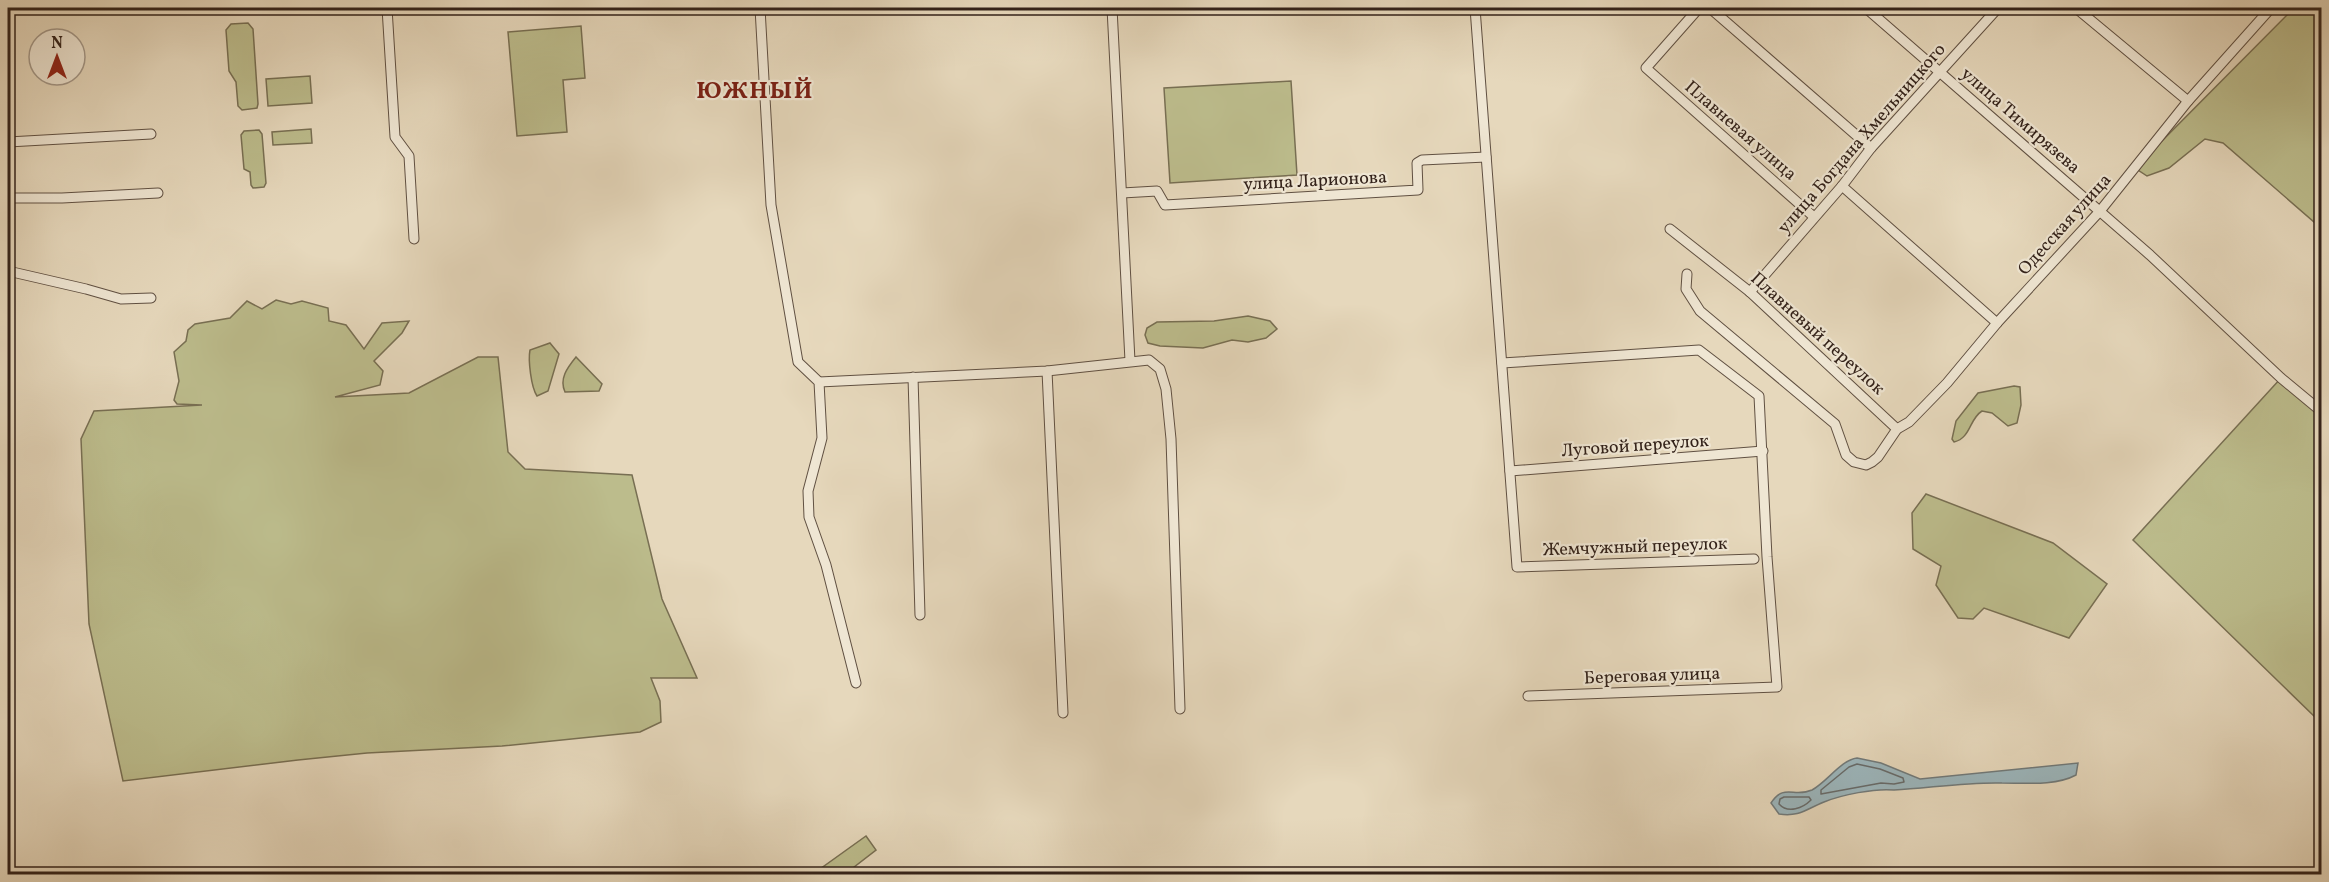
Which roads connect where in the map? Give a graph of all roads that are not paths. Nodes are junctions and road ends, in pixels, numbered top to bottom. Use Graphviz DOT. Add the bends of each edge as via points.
graph roads {
  1 [pos="387,8"];
  2 [pos="760,8"];
  3 [pos="1112,8"];
  4 [pos="1475,8"];
  5 [pos="1699,8"];
  6 [pos="1710,8"];
  7 [pos="1866,8"];
  8 [pos="1998,8"];
  9 [pos="2076,8"];
  10 [pos="2271,8"];
  11 [pos="1940,72"];
  12 [pos="2188,101"];
  13 [pos="151,134"];
  14 [pos="8,142"];
  15 [pos="1871,148"];
  16 [pos="1486,157"];
  17 [pos="1842,186"];
  18 [pos="158,193"];
  19 [pos="1122,193"];
  20 [pos="8,198"];
  21 [pos="2100,211"];
  22 [pos="1814,217"];
  23 [pos="1670,229"];
  24 [pos="414,239"];
  25 [pos="8,271"];
  26 [pos="1688,274"];
  27 [pos="1750,292"];
  28 [pos="151,298"];
  29 [pos="1997,323"];
  30 [pos="1130,361"];
  31 [pos="1502,363"];
  32 [pos="1047,371"];
  33 [pos="913,377"];
  34 [pos="819,382"];
  35 [pos="2322,411"];
  36 [pos="1897,429"];
  37 [pos="1763,451"];
  38 [pos="1510,471"];
  39 [pos="1754,559"];
  40 [pos="920,615"];
  41 [pos="856,683"];
  42 [pos="1527,696"];
  43 [pos="1180,709"];
  44 [pos="1063,713"];
  1 -- 24 [label="street" via="395,137 409,156"];
  2 -- 34 [label="street" via="771,205 798,362"];
  3 -- 19 [label="street"];
  4 -- 16 [label="street"];
  5 -- 22 [label="street, Плавневая улица" via="1646,68"];
  6 -- 15 [label="street"];
  7 -- 11 [label="street, улица Тимирязева"];
  8 -- 11 [label="street, улица Богдана Хмельницкого"];
  9 -- 12 [label="street"];
  10 -- 12 [label="street, Одесская улица"];
  11 -- 15 [label="street, улица Богдана Хмельницкого"];
  11 -- 21 [label="street, улица Тимирязева"];
  12 -- 21 [label="street, Одесская улица"];
  13 -- 14 [label="street"];
  15 -- 17 [label="street, улица Богдана Хмельницкого"];
  16 -- 19 [label="street, улица Ларионова" via="1422,160 1416,168 1418,190 1165,204 1157,191"];
  16 -- 31 [label="street"];
  17 -- 22 [label="street, улица Богдана Хмельницкого"];
  17 -- 29 [label="street"];
  18 -- 20 [label="street"];
  19 -- 30 [label="street"];
  21 -- 29 [label="street, Одесская улица"];
  21 -- 35 [label="street, улица Тимирязева"];
  22 -- 27 [label="street, улица Богдана Хмельницкого"];
  23 -- 27 [label="street, Плавневый переулок"];
  25 -- 28 [label="street" via="121,299"];
  26 -- 36 [label="street, Одесская улица" via="1686,289 1700,311 1835,424 1846,455 1854,462 1866,465 1878,457"];
  27 -- 36 [label="street, Плавневый переулок"];
  29 -- 36 [label="street, Одесская улица" via="1921,411"];
  30 -- 32 [label="street"];
  30 -- 43 [label="street" via="1149,360 1160,369 1166,389"];
  31 -- 37 [label="street" via="1699,350 1759,396"];
  31 -- 38 [label="street"];
  32 -- 33 [label="street"];
  32 -- 44 [label="street"];
  33 -- 34 [label="street"];
  33 -- 40 [label="street"];
  34 -- 41 [label="street" via="822,438 808,491 809,517 826,564"];
  37 -- 38 [label="street, Луговой переулок"];
  37 -- 42 [label="street, Береговая улица" via="1777,687"];
  38 -- 39 [label="street, Жемчужный переулок" via="1516,567"];
}
